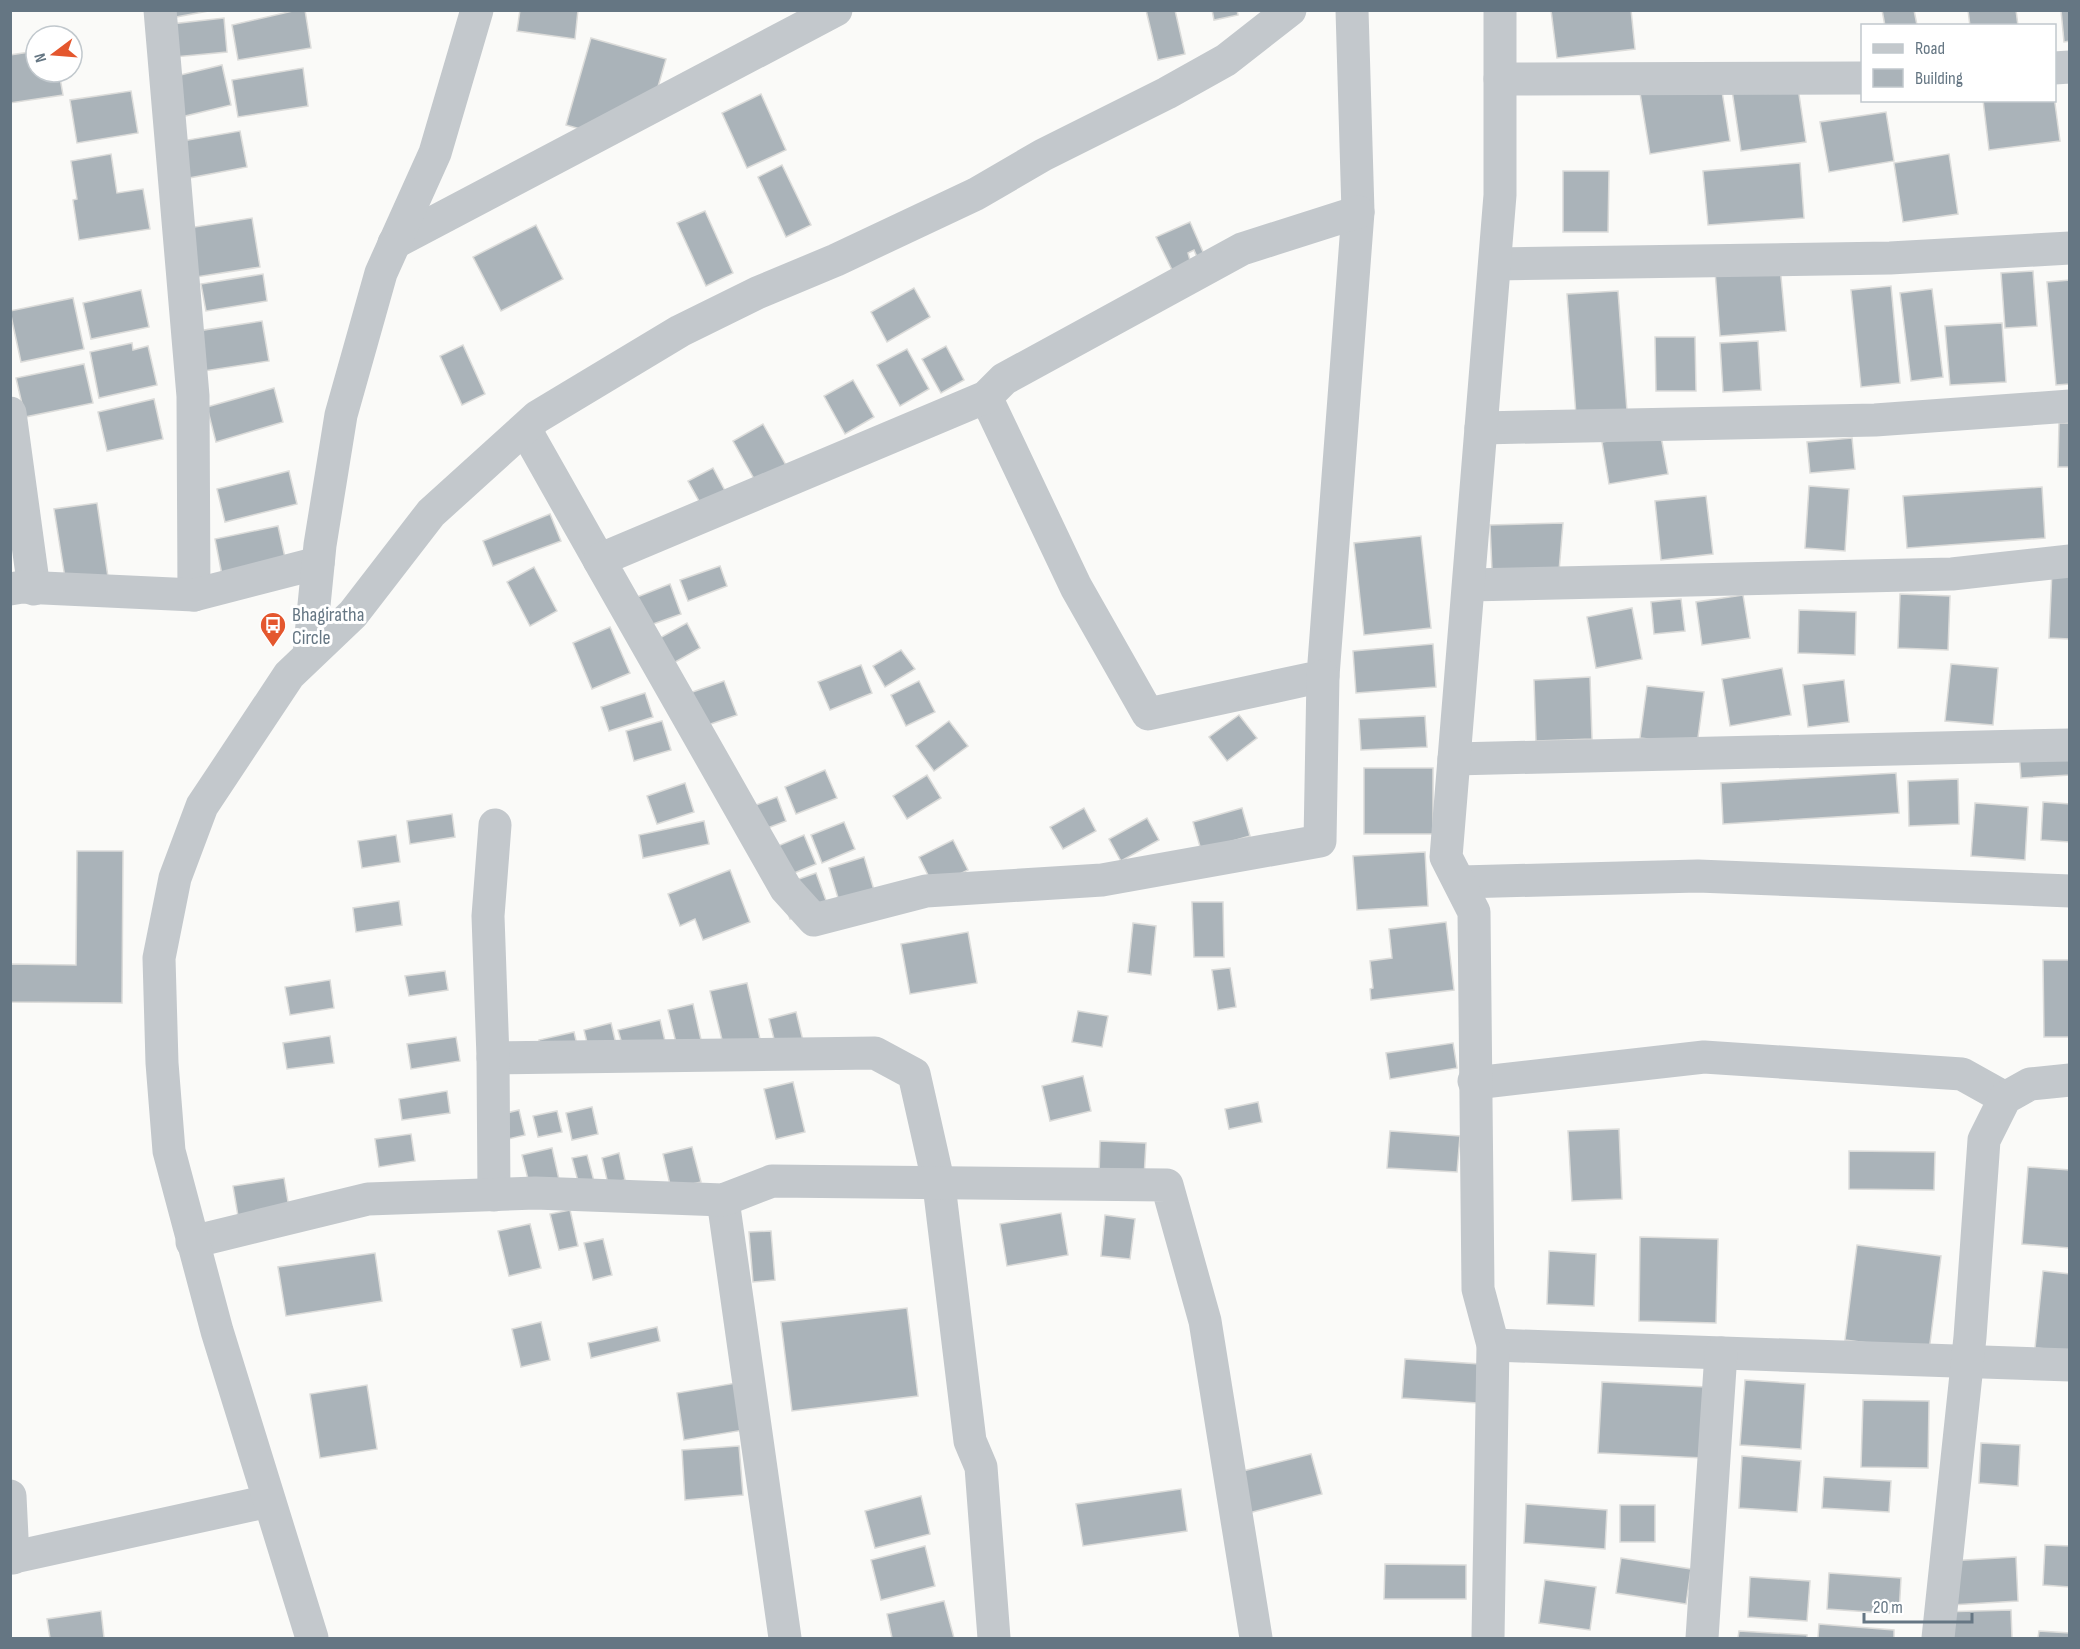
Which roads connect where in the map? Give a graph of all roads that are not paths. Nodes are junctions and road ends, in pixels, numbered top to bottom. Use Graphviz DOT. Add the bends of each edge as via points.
graph roads {
  1 [pos="160,10"];
  2 [pos="477,10"];
  3 [pos="836,10"];
  4 [pos="1290,10"];
  5 [pos="1352,10"];
  6 [pos="1500,10"];
  7 [pos="1861,78"];
  8 [pos="1500,80"];
  9 [pos="1358,212"];
  10 [pos="394,243"];
  11 [pos="2070,248"];
  12 [pos="1495,264"];
  13 [pos="986,397"];
  14 [pos="2070,406"];
  15 [pos="10,413"];
  16 [pos="1481,428"];
  17 [pos="525,429"];
  18 [pos="599,560"];
  19 [pos="2070,561"];
  20 [pos="318,563"];
  21 [pos="1469,585"];
  22 [pos="22,589"];
  23 [pos="194,595"];
  24 [pos="309,655"];
  25 [pos="1323,676"];
  26 [pos="2070,745"];
  27 [pos="1454,759"];
  28 [pos="495,825"];
  29 [pos="1461,882"];
  30 [pos="2070,891"];
  31 [pos="493,1058"];
  32 [pos="2070,1080"];
  33 [pos="1475,1082"];
  34 [pos="2005,1098"];
  35 [pos="939,1185"];
  36 [pos="494,1195"];
  37 [pos="723,1200"];
  38 [pos="192,1242"];
  39 [pos="1493,1346"];
  40 [pos="1721,1353"];
  41 [pos="1967,1362"];
  42 [pos="2070,1365"];
  43 [pos="10,1496"];
  44 [pos="269,1501"];
  45 [pos="12,1558"];
  46 [pos="312,1638"];
  47 [pos="784,1638"];
  48 [pos="994,1638"];
  49 [pos="1256,1638"];
  50 [pos="1488,1638"];
  51 [pos="1702,1638"];
  52 [pos="1938,1638"];
  1 -- 23 [label="street" via="193,396"];
  2 -- 10 [label="street" via="435,153"];
  3 -- 10 [label="street"];
  4 -- 17 [label="street" via="1226,60 1167,93 975,194 680,331 537,417"];
  5 -- 9 [label="street"];
  6 -- 8 [label="street"];
  7 -- 8 [label="street"];
  8 -- 12 [label="street" via="1500,195"];
  9 -- 13 [label="street" via="1242,249 1004,379"];
  9 -- 25 [label="street"];
  10 -- 20 [label="street" via="381,273 341,415"];
  11 -- 12 [label="street" via="1890,258"];
  12 -- 16 [label="street"];
  13 -- 18 [label="street"];
  13 -- 25 [label="street" via="1076,587 1148,714"];
  14 -- 16 [label="street" via="1875,420"];
  15 -- 22 [label="street"];
  16 -- 21 [label="street"];
  17 -- 18 [label="street"];
  17 -- 24 [label="street" via="431,513 353,614"];
  18 -- 25 [label="street" via="786,889 814,920 926,891 1102,880 1320,841"];
  19 -- 21 [label="street" via="1952,574"];
  20 -- 23 [label="street"];
  20 -- 24 [label="street"];
  21 -- 27 [label="street"];
  22 -- 23 [label="street"];
  24 -- 38 [label="street" via="289,675 202,806 175,878 163,935 159,958 168,1151"];
  26 -- 27 [label="street"];
  27 -- 29 [label="street" via="1446,857"];
  28 -- 31 [label="street" via="488,916"];
  29 -- 30 [label="street" via="1698,876"];
  29 -- 33 [label="street" via="1474,912"];
  31 -- 35 [label="street" via="875,1053 914,1074"];
  31 -- 36 [label="street"];
  32 -- 34 [label="street" via="2030,1084"];
  33 -- 34 [label="street" via="1704,1057 1962,1074"];
  33 -- 39 [label="street" via="1478,1289"];
  34 -- 41 [label="street" via="1984,1140"];
  35 -- 37 [label="street" via="772,1181"];
  35 -- 48 [label="street" via="970,1441 981,1467"];
  35 -- 49 [label="street" via="1167,1185 1205,1321"];
  36 -- 37 [label="street"];
  36 -- 38 [label="street" via="368,1198"];
  37 -- 47 [label="street"];
  38 -- 44 [label="street"];
  39 -- 40 [label="street"];
  39 -- 50 [label="street"];
  40 -- 41 [label="street"];
  40 -- 51 [label="street"];
  41 -- 42 [label="street"];
  41 -- 52 [label="street"];
  43 -- 45 [label="street"];
  44 -- 45 [label="street"];
  44 -- 46 [label="street"];
}
